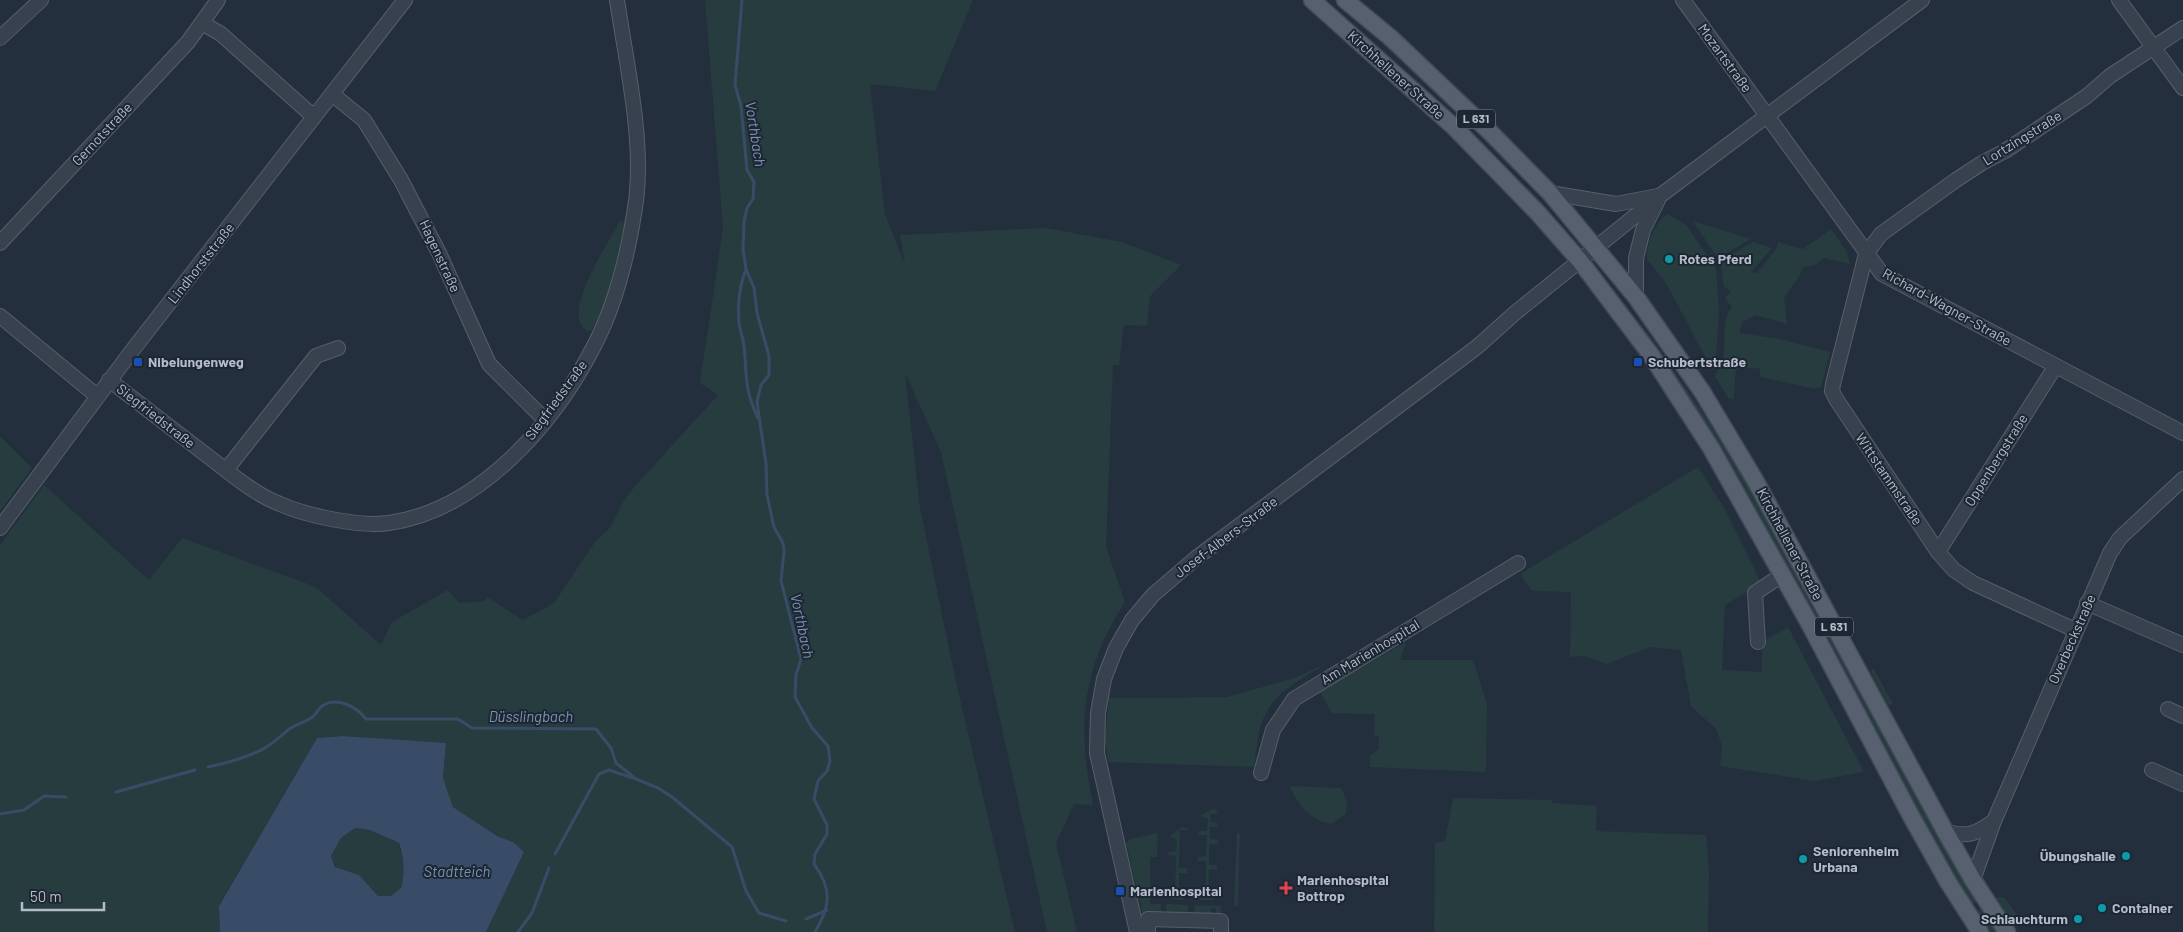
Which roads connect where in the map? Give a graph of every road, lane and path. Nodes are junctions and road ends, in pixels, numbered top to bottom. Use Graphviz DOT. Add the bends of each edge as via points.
graph roads {
  1 [pos="41,0"];
  2 [pos="218,0"];
  3 [pos="405,0"];
  4 [pos="617,0"];
  5 [pos="1312,0"];
  6 [pos="1345,0"];
  7 [pos="1683,0"];
  8 [pos="1922,0"];
  9 [pos="2120,0"];
  10 [pos="202,24"];
  11 [pos="2183,28"];
  12 [pos="0,38"];
  13 [pos="2154,47"];
  14 [pos="2183,88"];
  15 [pos="332,94"];
  16 [pos="1767,116"];
  17 [pos="314,117"];
  18 [pos="1550,193"];
  19 [pos="1661,195"];
  20 [pos="0,242"];
  21 [pos="1597,249"];
  22 [pos="1866,254"];
  23 [pos="1580,261"];
  24 [pos="1636,297"];
  25 [pos="0,316"];
  26 [pos="338,348"];
  27 [pos="2055,367"];
  28 [pos="110,380"];
  29 [pos="97,396"];
  30 [pos="545,420"];
  31 [pos="2183,433"];
  32 [pos="226,470"];
  33 [pos="2183,479"];
  34 [pos="0,528"];
  35 [pos="1938,552"];
  36 [pos="1518,564"];
  37 [pos="1782,575"];
  38 [pos="2087,603"];
  39 [pos="2075,630"];
  40 [pos="1758,642"];
  41 [pos="2183,646"];
  42 [pos="2168,710"];
  43 [pos="2183,716"];
  44 [pos="2152,770"];
  45 [pos="1261,774"];
  46 [pos="2183,784"];
  47 [pos="1994,821"];
  48 [pos="1945,832"];
  49 [pos="1973,880"];
  50 [pos="1138,932"];
  51 [pos="1148,932"];
  52 [pos="1221,932"];
  53 [pos="1980,932"];
  54 [pos="2007,932"];
  1 -- 12 [label="street"];
  2 -- 10 [label="street, Gernotstraße"];
  3 -- 15 [label="street, Lindhorststraße"];
  4 -- 30 [label="street, Siegfriedstraße" via="638,156 636,198 614,300 594,347"];
  5 -- 23 [label="main road, Kirchhellener Straße / L 631" via="1454,127"];
  6 -- 18 [label="main road, Kirchhellener Straße / L 631" via="1490,132"];
  7 -- 16 [label="street, Mozartstraße"];
  8 -- 16 [label="street"];
  9 -- 13 [label="street"];
  10 -- 17 [label="street" via="221,34"];
  10 -- 20 [label="street, Gernotstraße"];
  11 -- 13 [label="street, Lortzingstraße"];
  13 -- 14 [label="street"];
  13 -- 22 [label="street, Lortzingstraße" via="2055,118 1982,163 1881,234"];
  15 -- 17 [label="street, Lindhorststraße"];
  15 -- 30 [label="street, Hagenstraße" via="364,120 401,180 439,253 489,364"];
  16 -- 19 [label="street"];
  16 -- 22 [label="street, Richard-Wagner-Straße"];
  17 -- 28 [label="street, Lindhorststraße"];
  18 -- 19 [label="street" via="1616,204"];
  18 -- 21 [label="main road, Kirchhellener Straße / L 631"];
  19 -- 21 [label="street"];
  19 -- 24 [label="street" via="1643,230 1636,258"];
  21 -- 23 [label="street"];
  21 -- 24 [label="main road, Kirchhellener Straße / L 631"];
  22 -- 27 [label="street, Richard-Wagner-Straße" via="1882,274"];
  22 -- 35 [label="street, Wittstammstraße" via="1832,391"];
  23 -- 37 [label="main road, Kirchhellener Straße / L 631" via="1651,355 1706,440"];
  23 -- 50 [label="street, Josef-Albers-Straße" via="1478,347 1196,558 1153,595 1132,620 1104,679 1098,714 1097,753"];
  24 -- 48 [label="main road, Kirchhellener Straße / L 631" via="1704,393 1755,480"];
  25 -- 29 [label="street"];
  26 -- 32 [label="street" via="316,356"];
  27 -- 31 [label="street, Richard-Wagner-Straße"];
  27 -- 35 [label="street, Oppenbergstraße"];
  28 -- 29 [label="street, Lindhorststraße"];
  28 -- 32 [label="street, Siegfriedstraße"];
  29 -- 34 [label="street, Lindhorststraße"];
  30 -- 32 [label="street, Siegfriedstraße" via="487,480 463,497 417,516 386,523 343,521 281,505"];
  33 -- 38 [label="street, Overbeckstraße" via="2120,538"];
  35 -- 39 [label="street, Wittstammstraße" via="1954,570 1973,583"];
  36 -- 45 [label="street, Am Marienhospital" via="1294,699 1273,730"];
  37 -- 40 [label="street, Kirchhellener Straße" via="1755,593"];
  37 -- 53 [label="main road, Kirchhellener Straße / L 631" via="1948,882"];
  38 -- 39 [label="street, Overbeckstraße"];
  38 -- 41 [label="street"];
  39 -- 47 [label="street, Overbeckstraße"];
  42 -- 43 [label="street"];
  44 -- 46 [label="street"];
  47 -- 48 [label="street" via="1978,833 1956,835"];
  47 -- 49 [label="street, Overbeckstraße"];
  48 -- 49 [label="main road, Kirchhellener Straße / L 631"];
  49 -- 54 [label="main road, L 631"];
  51 -- 52 [label="street" via="1148,919 1221,921"];
}
